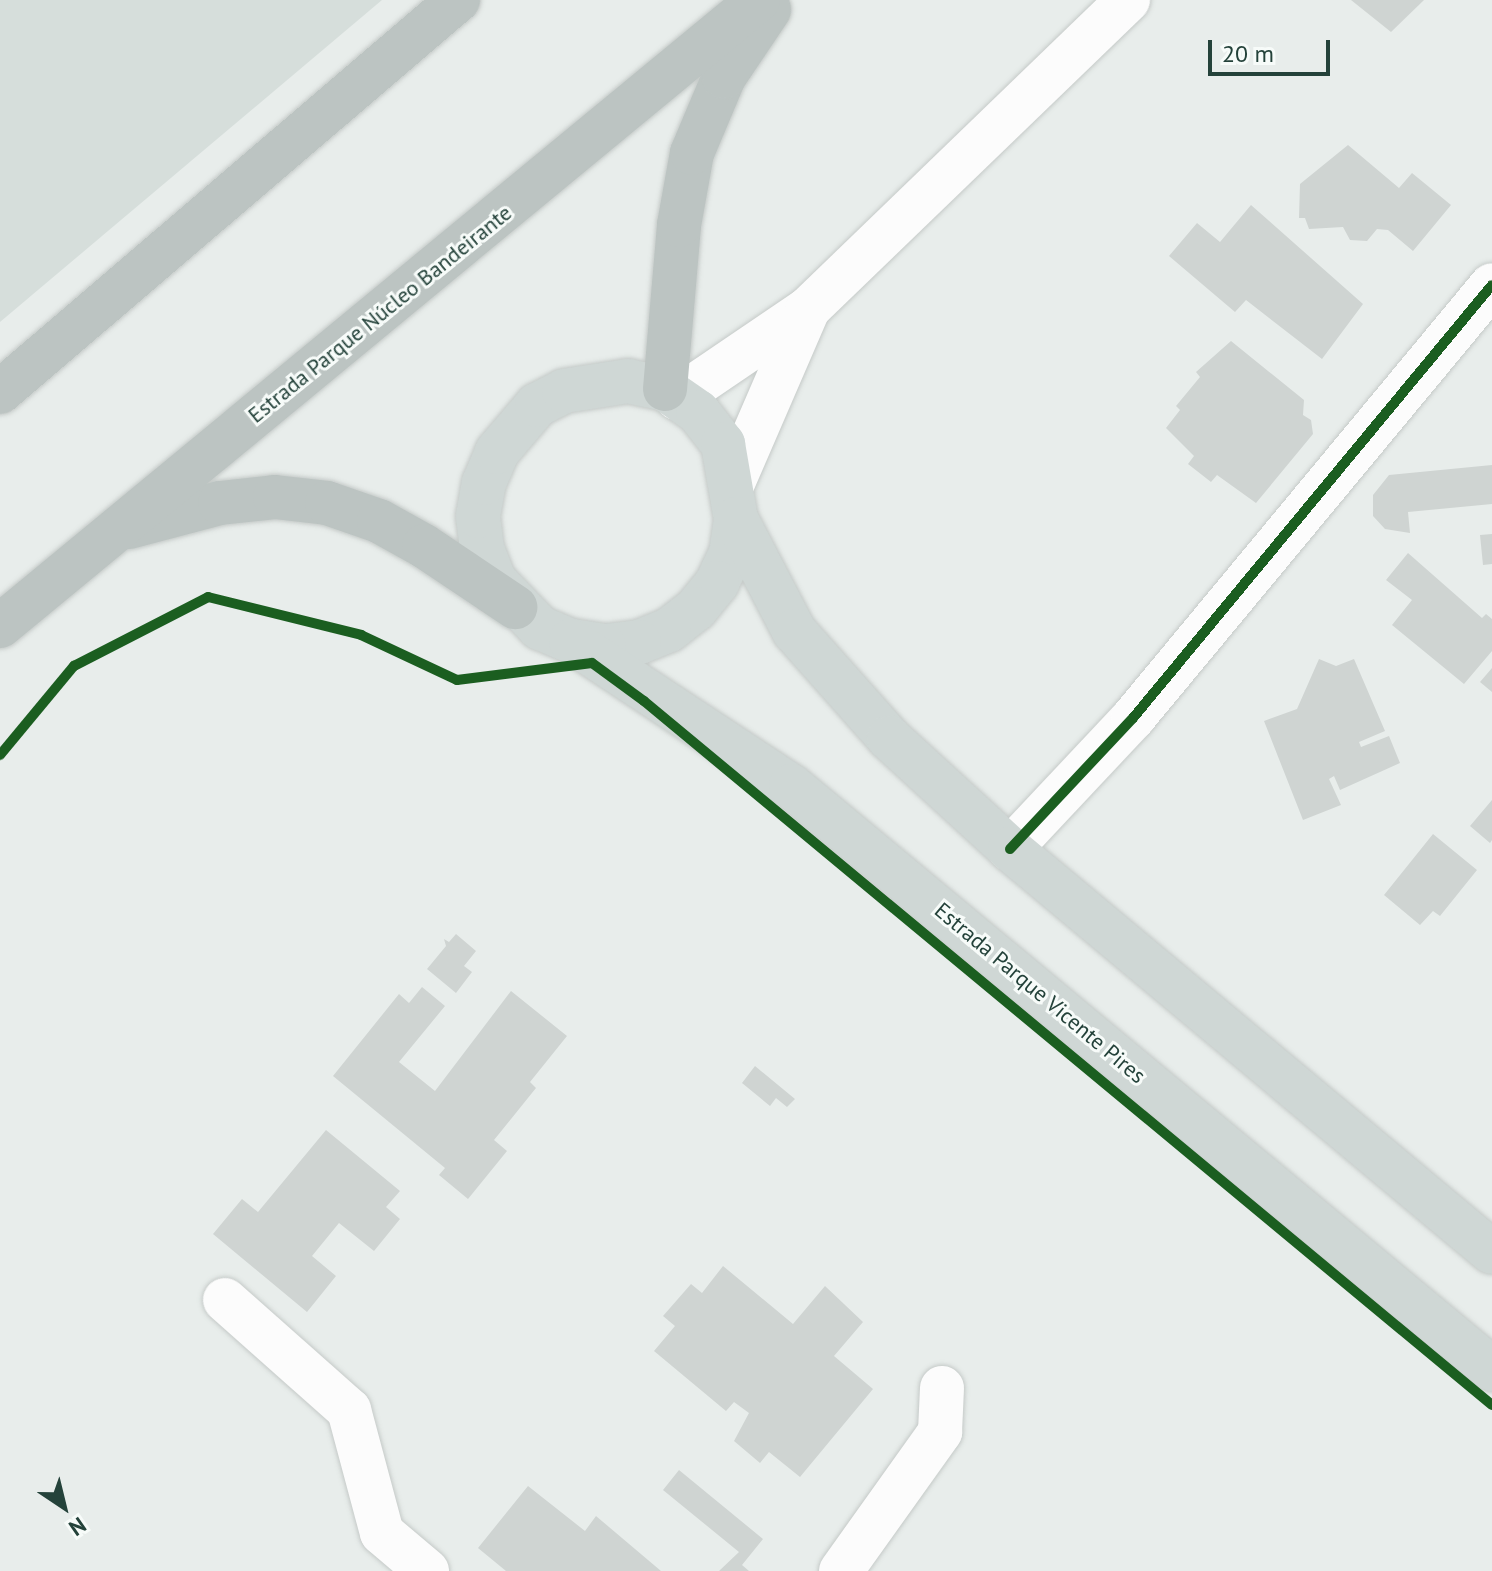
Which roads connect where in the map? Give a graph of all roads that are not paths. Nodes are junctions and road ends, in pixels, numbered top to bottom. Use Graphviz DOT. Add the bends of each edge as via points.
graph roads {
  1 [pos="458,0"];
  2 [pos="758,0"];
  3 [pos="776,0"];
  4 [pos="1128,0"];
  5 [pos="1492,285"];
  6 [pos="808,309"];
  7 [pos="0,392"];
  8 [pos="671,394"];
  9 [pos="734,502"];
  10 [pos="111,531"];
  11 [pos="515,607"];
  12 [pos="0,626"];
  13 [pos="571,641"];
  14 [pos="1010,849"];
  15 [pos="1492,1252"];
  16 [pos="225,1300"];
  17 [pos="1492,1369"];
  18 [pos="942,1388"];
  19 [pos="427,1571"];
  20 [pos="841,1571"];
  1 -- 7 [label="highway"];
  2 -- 10 [label="highway, Estrada Parque Núcleo Bandeirante" via="313,372"];
  3 -- 8 [label="highway" via="724,77 692,153 679,225"];
  4 -- 6 [label="street"];
  5 -- 14 [label="street" via="1133,718"];
  6 -- 8 [label="street"];
  6 -- 9 [label="street"];
  8 -- 9 [label="main road, Estrada Parque Vicente Pires" via="698,412 723,444"];
  8 -- 11 [label="main road, Estrada Parque Vicente Pires" via="628,381 564,391 537,405 497,452 484,483 480,527 494,580"];
  9 -- 13 [label="main road, Estrada Parque Vicente Pires" via="731,553 717,583 696,609 669,630 627,643"];
  9 -- 14 [label="main road, Estrada Parque Vicente Pires" via="794,631 889,738"];
  10 -- 11 [label="highway" via="220,503 275,497 327,503 379,521"];
  10 -- 12 [label="highway, Estrada Parque Núcleo Bandeirante"];
  11 -- 13 [label="main road, Estrada Parque Vicente Pires" via="540,628"];
  13 -- 17 [label="main road, Estrada Parque Vicente Pires" via="791,786"];
  14 -- 15 [label="main road, Estrada Parque Vicente Pires"];
  16 -- 19 [label="street" via="349,1410 382,1533"];
  18 -- 20 [label="street" via="940,1432"];
}
